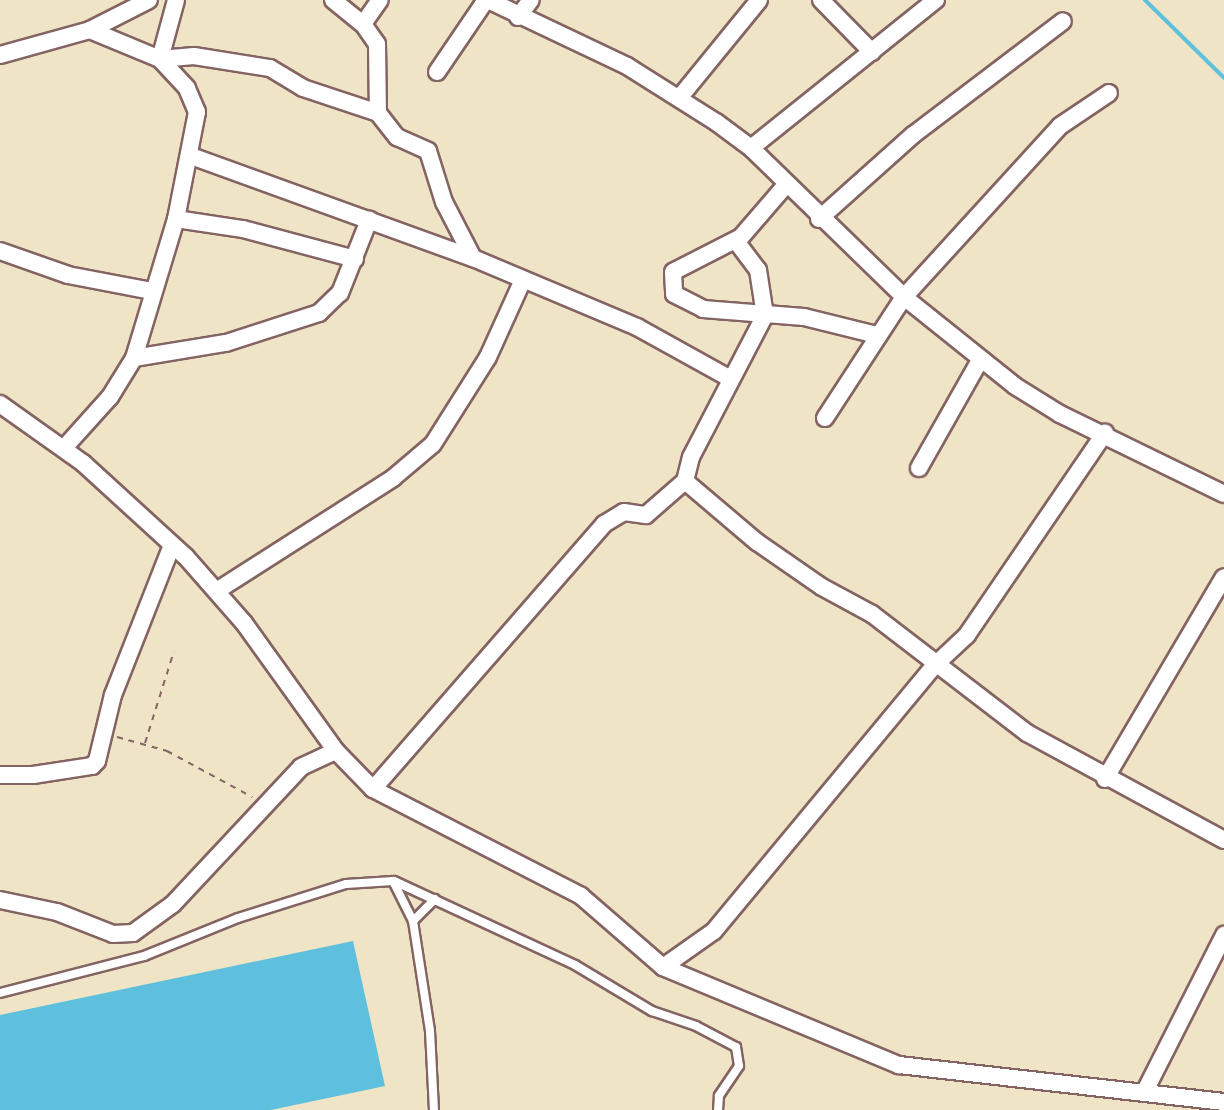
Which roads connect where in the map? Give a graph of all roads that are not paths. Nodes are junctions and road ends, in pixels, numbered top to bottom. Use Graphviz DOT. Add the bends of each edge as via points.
graph roads {
  1 [pos="149,0"];
  2 [pos="176,0"];
  3 [pos="333,0"];
  4 [pos="380,0"];
  5 [pos="487,0"];
  6 [pos="531,0"];
  7 [pos="759,0"];
  8 [pos="821,0"];
  9 [pos="936,0"];
  10 [pos="518,17"];
  11 [pos="1063,21"];
  12 [pos="363,24"];
  13 [pos="90,30"];
  14 [pos="872,52"];
  15 [pos="0,55"];
  16 [pos="160,59"];
  17 [pos="437,72"];
  18 [pos="1109,93"];
  19 [pos="680,97"];
  20 [pos="378,113"];
  21 [pos="751,148"];
  22 [pos="191,156"];
  23 [pos="785,186"];
  24 [pos="176,219"];
  25 [pos="819,219"];
  26 [pos="369,220"];
  27 [pos="736,241"];
  28 [pos="0,251"];
  29 [pos="473,258"];
  30 [pos="355,259"];
  31 [pos="523,280"];
  32 [pos="152,291"];
  33 [pos="904,297"];
  34 [pos="765,315"];
  35 [pos="877,335"];
  36 [pos="134,358"];
  37 [pos="980,360"];
  38 [pos="731,379"];
  39 [pos="0,404"];
  40 [pos="825,418"];
  41 [pos="1105,433"];
  42 [pos="64,448"];
  43 [pos="919,468"];
  44 [pos="685,481"];
  45 [pos="1224,494"];
  46 [pos="172,545"];
  47 [pos="1224,577"];
  48 [pos="218,590"];
  49 [pos="934,666"];
  50 [pos="336,751"];
  51 [pos="0,775"];
  52 [pos="1105,779"];
  53 [pos="373,789"];
  54 [pos="1224,840"];
  55 [pos="393,881"];
  56 [pos="435,899"];
  57 [pos="0,900"];
  58 [pos="413,921"];
  59 [pos="1224,935"];
  60 [pos="663,967"];
  61 [pos="0,993"];
  62 [pos="1146,1089"];
  63 [pos="1224,1102"];
  64 [pos="434,1110"];
  65 [pos="718,1110"];
  1 -- 13 [label="street"];
  2 -- 16 [label="street"];
  3 -- 12 [label="street"];
  4 -- 12 [label="street"];
  5 -- 10 [label="street"];
  5 -- 17 [label="street"];
  6 -- 10 [label="street"];
  7 -- 19 [label="street"];
  8 -- 14 [label="street"];
  9 -- 14 [label="street"];
  10 -- 19 [label="street" via="627,66"];
  11 -- 25 [label="street" via="913,135"];
  12 -- 20 [label="street" via="377,44"];
  13 -- 15 [label="street"];
  13 -- 16 [label="street"];
  14 -- 21 [label="street"];
  16 -- 20 [label="street" via="194,56 270,68 303,88"];
  16 -- 22 [label="street" via="187,88 197,112"];
  18 -- 33 [label="street" via="1060,126"];
  19 -- 21 [label="street"];
  20 -- 29 [label="street" via="397,137 428,151 444,202"];
  21 -- 23 [label="street"];
  22 -- 24 [label="street"];
  22 -- 26 [label="street"];
  23 -- 25 [label="street"];
  23 -- 27 [label="street" via="763,217"];
  24 -- 30 [label="street" via="243,229"];
  24 -- 32 [label="street"];
  25 -- 33 [label="street"];
  26 -- 29 [label="street"];
  26 -- 30 [label="street"];
  27 -- 34 [label="street" via="758,270"];
  27 -- 34 [label="street" via="673,272 674,294 703,309"];
  28 -- 32 [label="street" via="68,275"];
  29 -- 31 [label="street"];
  30 -- 36 [label="street" via="333,303 319,313 226,343"];
  31 -- 38 [label="street" via="637,327"];
  31 -- 48 [label="street" via="488,357 433,444 393,478"];
  32 -- 36 [label="street"];
  33 -- 35 [label="street"];
  33 -- 37 [label="street"];
  34 -- 35 [label="street" via="831,322"];
  34 -- 38 [label="street"];
  35 -- 40 [label="street"];
  36 -- 42 [label="street" via="110,397"];
  37 -- 41 [label="street" via="1060,414"];
  37 -- 43 [label="street"];
  38 -- 44 [label="street" via="691,457"];
  39 -- 42 [label="street"];
  41 -- 45 [label="street"];
  41 -- 49 [label="street" via="995,598 953,651"];
  42 -- 46 [label="street"];
  44 -- 49 [label="street" via="757,542 872,614"];
  44 -- 53 [label="street" via="646,515 624,512 604,524"];
  46 -- 48 [label="street"];
  46 -- 51 [label="street" via="113,695 92,766"];
  47 -- 52 [label="street"];
  48 -- 50 [label="street"];
  49 -- 52 [label="street" via="1027,733"];
  49 -- 60 [label="street" via="714,931"];
  50 -- 53 [label="street"];
  50 -- 57 [label="street" via="301,767 173,904 133,933 113,934 57,912"];
  52 -- 54 [label="street"];
  53 -- 60 [label="street" via="581,896"];
  55 -- 56 [label="lane"];
  55 -- 58 [label="lane"];
  55 -- 61 [label="lane" via="346,884 238,918 144,956"];
  56 -- 58 [label="lane"];
  56 -- 65 [label="lane" via="575,965 652,1011 736,1047 739,1066 719,1096"];
  58 -- 64 [label="lane" via="430,1031"];
  59 -- 62 [label="street"];
  60 -- 62 [label="street" via="899,1065 958,1076"];
  62 -- 63 [label="street"];
}
